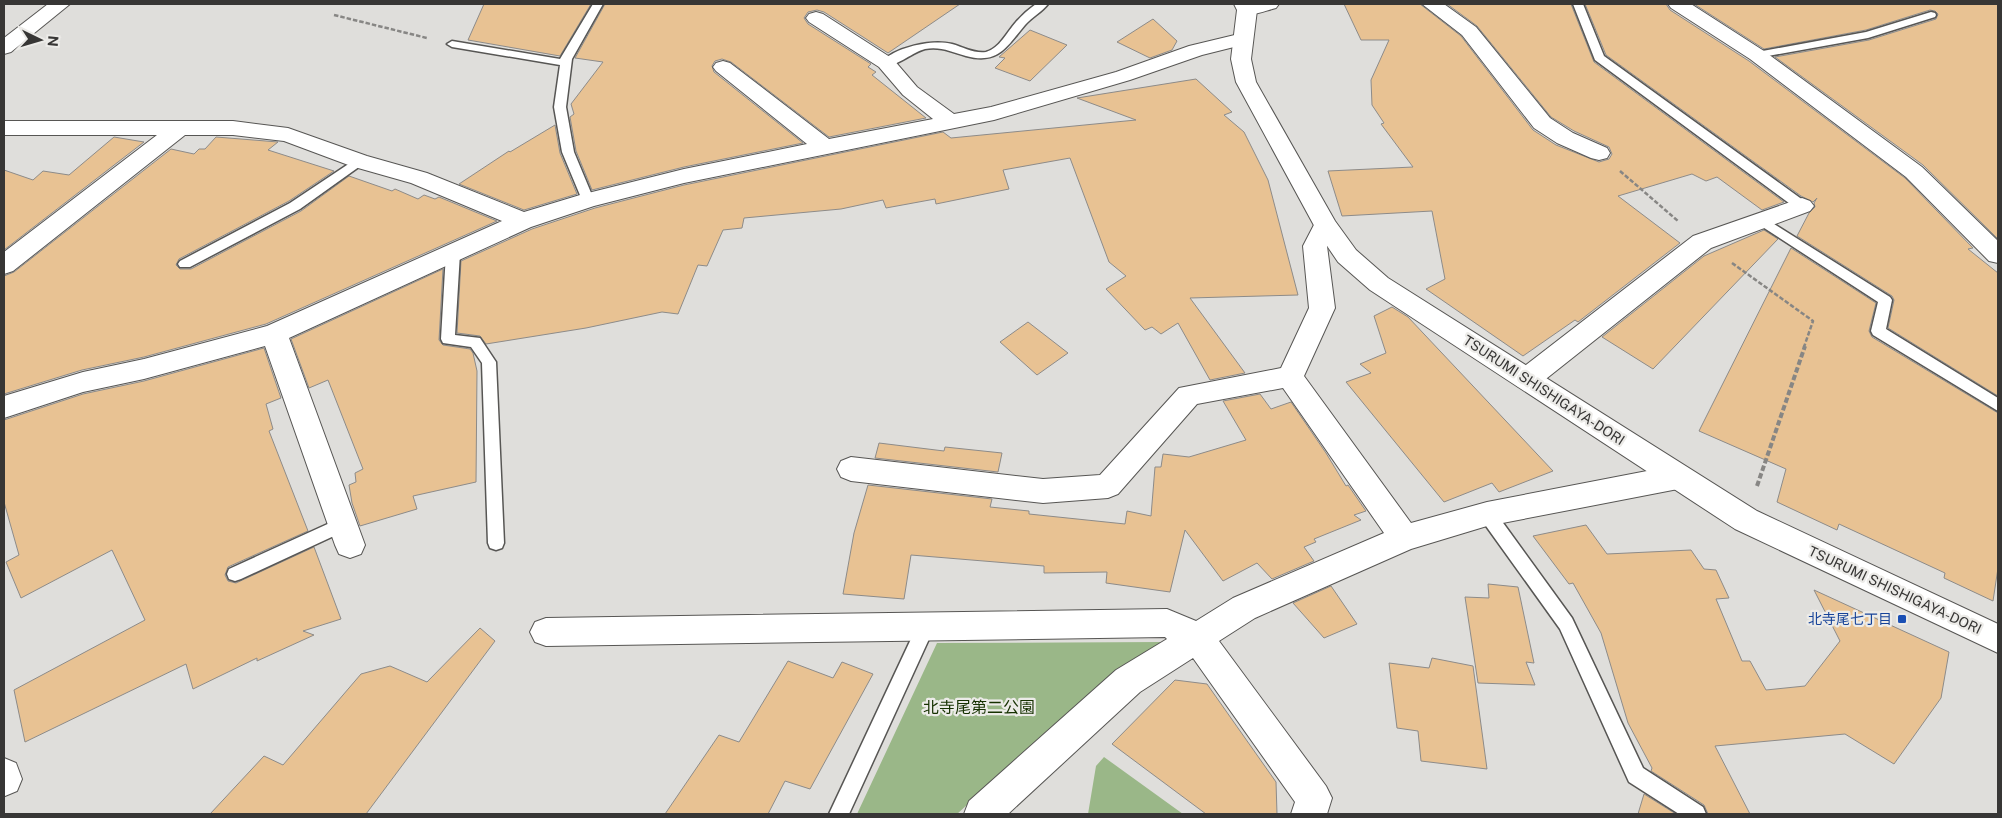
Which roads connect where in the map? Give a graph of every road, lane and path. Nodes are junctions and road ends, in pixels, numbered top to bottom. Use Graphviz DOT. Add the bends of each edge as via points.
graph roads {
  1 [pos="60,4"];
  2 [pos="598,4"];
  3 [pos="1043,4"];
  4 [pos="1432,4"];
  5 [pos="1578,4"];
  6 [pos="1678,4"];
  7 [pos="1253,6"];
  8 [pos="1931,15"];
  9 [pos="334,16"];
  10 [pos="816,18"];
  11 [pos="1243,39"];
  12 [pos="452,44"];
  13 [pos="4,48"];
  14 [pos="1757,55"];
  15 [pos="886,63"];
  16 [pos="565,64"];
  17 [pos="723,66"];
  18 [pos="952,122"];
  19 [pos="4,128"];
  20 [pos="180,128"];
  21 [pos="826,148"];
  22 [pos="1599,153"];
  23 [pos="359,161"];
  24 [pos="588,200"];
  25 [pos="1802,206"];
  26 [pos="523,221"];
  27 [pos="1763,221"];
  28 [pos="1325,225"];
  29 [pos="1702,242"];
  30 [pos="453,253"];
  31 [pos="1998,254"];
  32 [pos="185,264"];
  33 [pos="4,265"];
  34 [pos="274,334"];
  35 [pos="1290,377"];
  36 [pos="1527,379"];
  37 [pos="1998,405"];
  38 [pos="4,407"];
  39 [pos="851,469"];
  40 [pos="1678,477"];
  41 [pos="1486,514"];
  42 [pos="1746,520"];
  43 [pos="347,534"];
  44 [pos="1404,538"];
  45 [pos="496,544"];
  46 [pos="235,574"];
  47 [pos="926,628"];
  48 [pos="546,632"];
  49 [pos="1197,638"];
  50 [pos="1998,639"];
  51 [pos="839,814"];
  52 [pos="982,814"];
  53 [pos="1309,814"];
  54 [pos="1696,814"];
  1 -- 13 [label="street"];
  2 -- 16 [label="lane"];
  3 -- 15 [label="lane" via="1031,12 1002,47 988,54 979,55 936,44 915,49"];
  4 -- 22 [label="street" via="1469,31 1542,123 1565,138"];
  5 -- 25 [label="lane" via="1599,58"];
  6 -- 14 [label="street"];
  7 -- 11 [label="street, TSURUMI SHISHIGAYA-DORI"];
  8 -- 14 [label="lane" via="1868,35"];
  9 -- 12 [label="path"];
  10 -- 15 [label="street"];
  11 -- 18 [label="street" via="1196,50 1123,76"];
  11 -- 28 [label="street, TSURUMI SHISHIGAYA-DORI" via="1241,60 1246,82"];
  12 -- 16 [label="lane"];
  14 -- 31 [label="street" via="1914,172"];
  15 -- 18 [label="street" via="910,91"];
  16 -- 24 [label="lane" via="560,108 568,152"];
  17 -- 21 [label="street"];
  18 -- 21 [label="street"];
  19 -- 20 [label="street"];
  20 -- 23 [label="street" via="234,128 288,135"];
  20 -- 33 [label="street"];
  21 -- 24 [label="street" via="684,176"];
  22 -- 29 [label="path"];
  23 -- 26 [label="street" via="419,178"];
  23 -- 32 [label="lane" via="295,206"];
  24 -- 26 [label="street"];
  25 -- 27 [label="street"];
  26 -- 30 [label="street"];
  27 -- 29 [label="street"];
  27 -- 37 [label="lane" via="1885,300 1878,331"];
  28 -- 35 [label="street" via="1315,246 1322,308"];
  28 -- 36 [label="street, TSURUMI SHISHIGAYA-DORI" via="1347,256 1379,284"];
  29 -- 36 [label="street"];
  29 -- 42 [label="path" via="1813,321"];
  30 -- 34 [label="street"];
  30 -- 45 [label="lane" via="448,339 475,342 489,362"];
  34 -- 38 [label="street" via="83,382"];
  34 -- 43 [label="street"];
  35 -- 39 [label="street" via="1189,395 1108,486 1043,491"];
  35 -- 44 [label="street"];
  36 -- 40 [label="street, TSURUMI SHISHIGAYA-DORI"];
  40 -- 41 [label="street"];
  40 -- 42 [label="street, TSURUMI SHISHIGAYA-DORI"];
  41 -- 44 [label="street"];
  41 -- 54 [label="lane" via="1566,624 1636,775"];
  42 -- 50 [label="street, TSURUMI SHISHIGAYA-DORI"];
  43 -- 46 [label="lane"];
  44 -- 49 [label="street" via="1244,608"];
  47 -- 48 [label="street"];
  47 -- 49 [label="street" via="1167,623"];
  47 -- 51 [label="lane"];
  49 -- 52 [label="street" via="1128,681"];
  49 -- 53 [label="street" via="1314,798"];
}
